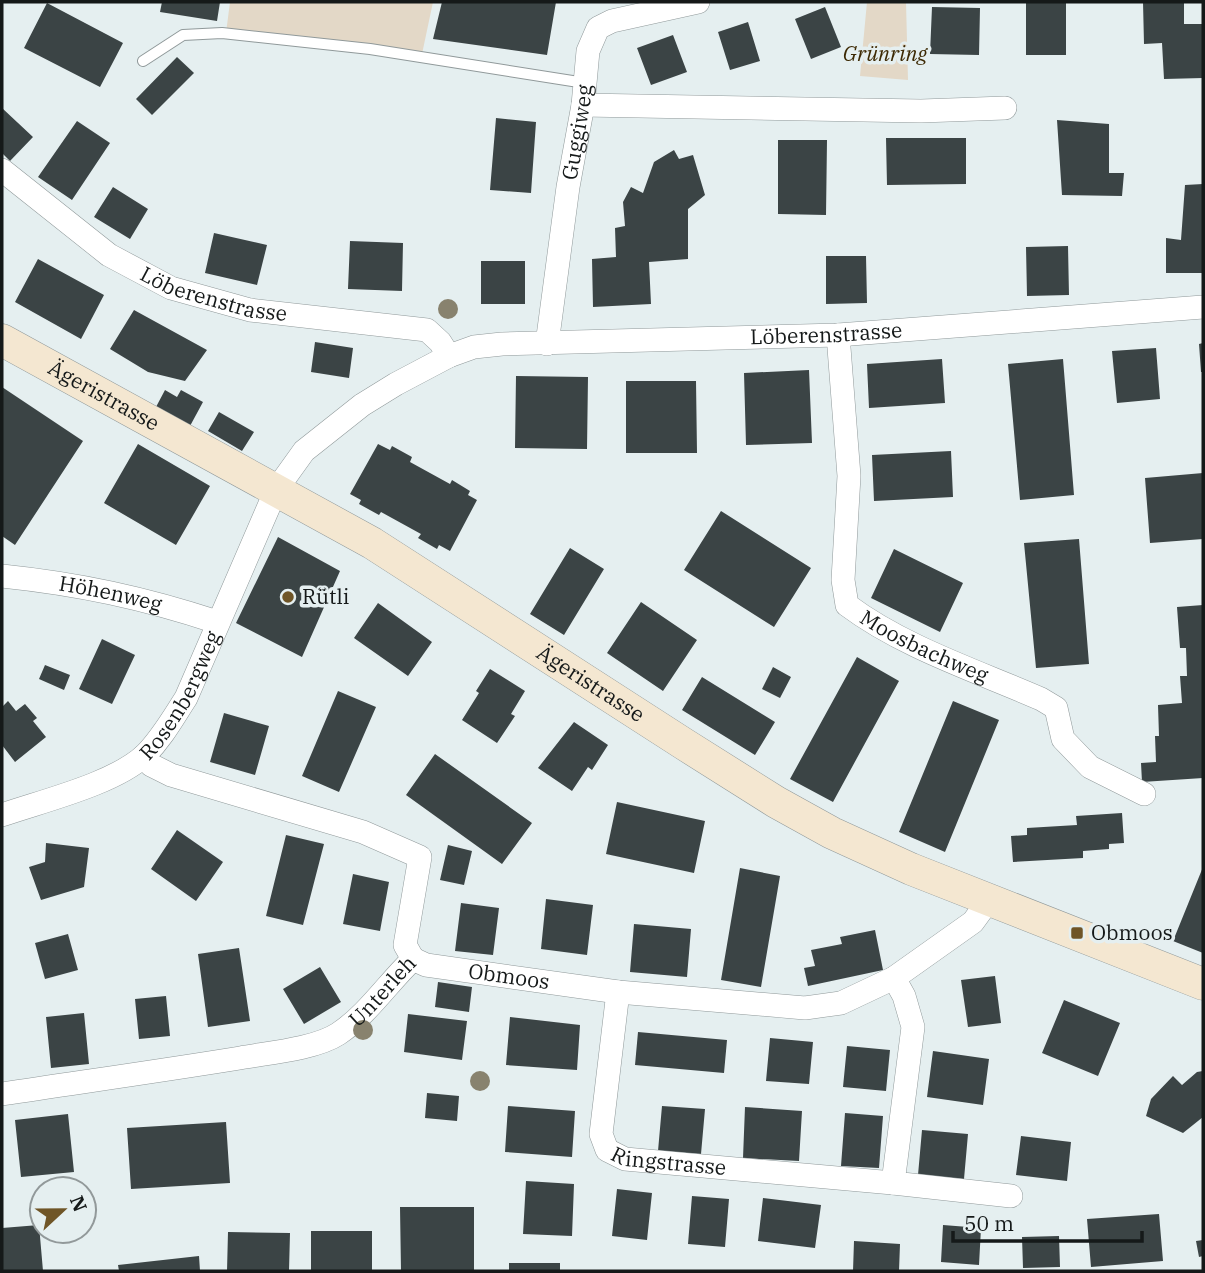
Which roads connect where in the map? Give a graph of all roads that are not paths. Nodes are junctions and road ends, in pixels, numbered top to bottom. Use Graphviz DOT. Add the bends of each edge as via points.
graph roads {
  1 [pos="698,2"];
  2 [pos="143,61"];
  3 [pos="584,94"];
  4 [pos="1005,108"];
  5 [pos="2,170"];
  6 [pos="1203,307"];
  7 [pos="838,335"];
  8 [pos="2,340"];
  9 [pos="547,344"];
  10 [pos="449,356"];
  11 [pos="276,490"];
  12 [pos="2,576"];
  13 [pos="217,622"];
  14 [pos="144,756"];
  15 [pos="1144,794"];
  16 [pos="2,815"];
  17 [pos="989,900"];
  18 [pos="413,959"];
  19 [pos="894,978"];
  20 [pos="1203,984"];
  21 [pos="618,992"];
  22 [pos="2,1094"];
  23 [pos="894,1182"];
  24 [pos="1011,1196"];
  1 -- 3 [label="street, Guggiweg" via="598,28 587,51"];
  2 -- 3 [label="lane" via="183,35 222,33 370,49"];
  3 -- 4 [label="street" via="922,111"];
  3 -- 9 [label="street, Guggiweg"];
  5 -- 10 [label="street, Löberenstrasse" via="109,255 171,288 250,310 427,330"];
  6 -- 7 [label="street, Löberenstrasse"];
  7 -- 9 [label="street, Löberenstrasse"];
  7 -- 15 [label="street, Moosbachweg" via="849,476 843,580 847,605 867,620 1056,708 1063,739 1090,767"];
  8 -- 11 [label="main road, Ägeristrasse"];
  9 -- 10 [label="street, Löberenstrasse" via="474,347"];
  10 -- 11 [label="street, Löberenstrasse" via="362,405 304,451"];
  11 -- 13 [label="street, Rosenbergweg"];
  11 -- 17 [label="main road, Ägeristrasse" via="372,543 776,802 877,853"];
  12 -- 13 [label="street, Höhenweg" via="134,596"];
  13 -- 14 [label="street, Rosenbergweg" via="186,698"];
  14 -- 16 [label="street, Rosenbergweg" via="83,787"];
  14 -- 18 [label="street, Unterleh" via="171,775 363,832 420,858 405,945"];
  17 -- 19 [label="street, Obmoos" via="973,922"];
  17 -- 20 [label="main road, Ägeristrasse"];
  18 -- 21 [label="street, Obmoos" via="426,965"];
  18 -- 22 [label="street, Unterleh" via="365,1013 335,1036 294,1049"];
  19 -- 21 [label="street, Obmoos" via="841,1003 805,1008"];
  19 -- 23 [label="street" via="913,1027"];
  21 -- 23 [label="street, Ringstrasse" via="601,1134 607,1150 625,1159"];
  23 -- 24 [label="street, Ringstrasse"];
}
